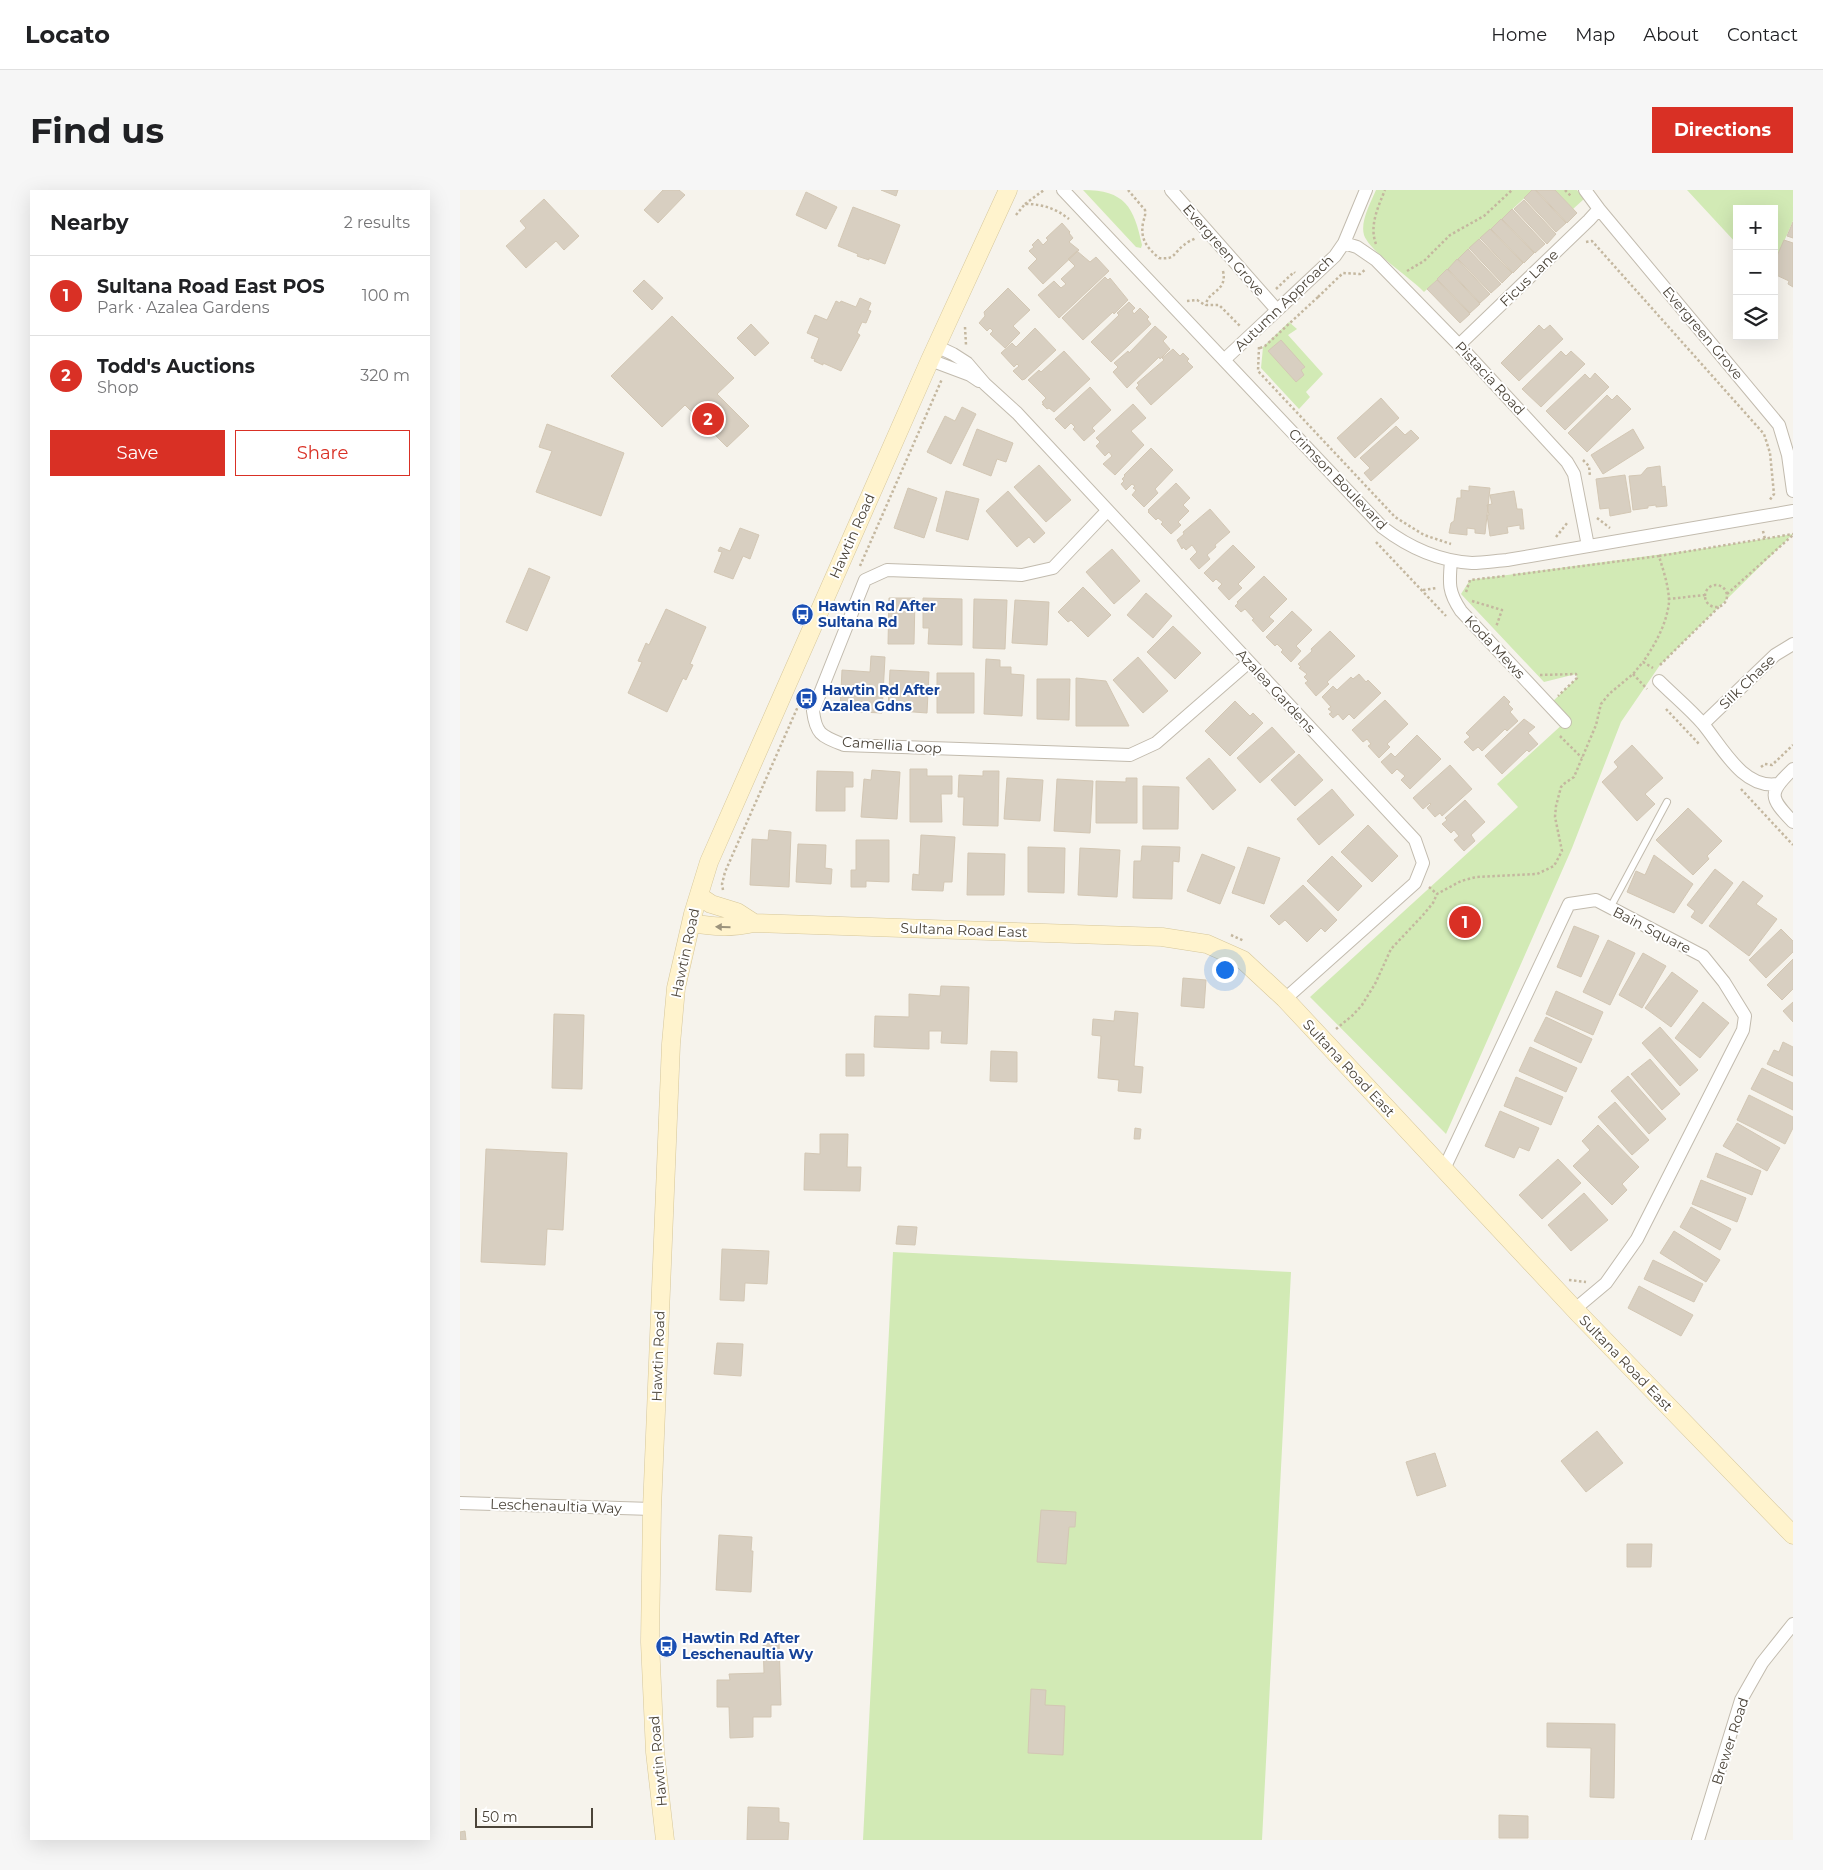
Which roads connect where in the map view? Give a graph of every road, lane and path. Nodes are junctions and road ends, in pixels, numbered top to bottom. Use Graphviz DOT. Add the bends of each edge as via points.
graph roads {
  1 [pos="1008,190"];
  2 [pos="1044,190"];
  3 [pos="1063,190"];
  4 [pos="1128,190"];
  5 [pos="1171,190"];
  6 [pos="1366,190"];
  7 [pos="1385,190"];
  8 [pos="1512,190"];
  9 [pos="1584,190"];
  10 [pos="1025,204"];
  11 [pos="1599,210"];
  12 [pos="1014,216"];
  13 [pos="1075,225"];
  14 [pos="1575,235"];
  15 [pos="1200,238"];
  16 [pos="1344,243"];
  17 [pos="1380,249"];
  18 [pos="1220,266"];
  19 [pos="1403,274"];
  20 [pos="1277,310"];
  21 [pos="965,327"];
  22 [pos="1250,336"];
  23 [pos="1459,345"];
  24 [pos="940,353"];
  25 [pos="1224,360"];
  26 [pos="948,367"];
  27 [pos="985,384"];
  28 [pos="1793,491"];
  29 [pos="1107,510"];
  30 [pos="1793,511"];
  31 [pos="1761,517"];
  32 [pos="1582,518"];
  33 [pos="1615,531"];
  34 [pos="1793,534"];
  35 [pos="1554,539"];
  36 [pos="1765,539"];
  37 [pos="1375,540"];
  38 [pos="1452,544"];
  39 [pos="1588,546"];
  40 [pos="1659,556"];
  41 [pos="1452,561"];
  42 [pos="856,574"];
  43 [pos="1727,594"];
  44 [pos="1705,595"];
  45 [pos="1668,599"];
  46 [pos="1472,601"];
  47 [pos="1720,606"];
  48 [pos="1478,607"];
  49 [pos="1449,618"];
  50 [pos="1490,620"];
  51 [pos="1496,627"];
  52 [pos="1490,642"];
  53 [pos="1793,644"];
  54 [pos="1248,662"];
  55 [pos="1643,662"];
  56 [pos="1660,665"];
  57 [pos="1534,669"];
  58 [pos="1662,676"];
  59 [pos="801,701"];
  60 [pos="1549,705"];
  61 [pos="1703,724"];
  62 [pos="1560,726"];
  63 [pos="1793,745"];
  64 [pos="1582,758"];
  65 [pos="1793,769"];
  66 [pos="1762,772"];
  67 [pos="1749,778"];
  68 [pos="1778,784"];
  69 [pos="1739,787"];
  70 [pos="1667,802"];
  71 [pos="1793,822"];
  72 [pos="698,896"];
  73 [pos="726,896"];
  74 [pos="1610,908"];
  75 [pos="754,922"];
  76 [pos="691,923"];
  77 [pos="1224,932"];
  78 [pos="1247,944"];
  79 [pos="1285,999"];
  80 [pos="1324,1040"];
  81 [pos="1444,1169"];
  82 [pos="1565,1279"];
  83 [pos="1590,1283"];
  84 [pos="1575,1309"];
  85 [pos="460,1503"];
  86 [pos="652,1509"];
  87 [pos="1793,1535"];
  88 [pos="1793,1624"];
  89 [pos="665,1840"];
  90 [pos="1698,1840"];
  1 -- 24 [label="main road, Hawtin Road"];
  2 -- 10 [label="path"];
  3 -- 25 [label="street, Crimson Boulevard"];
  4 -- 15 [label="path" via="1146,210 1142,228 1144,243 1159,258 1171,258 1183,245"];
  5 -- 20 [label="street, Evergreen Grove"];
  6 -- 16 [label="street, Autumn Approach"];
  7 -- 17 [label="path" via="1374,226 1374,239"];
  8 -- 19 [label="path" via="1484,216 1450,235 1424,261"];
  9 -- 11 [label="street, Evergreen Grove"];
  10 -- 12 [label="path"];
  10 -- 13 [label="path" via="1049,206"];
  11 -- 14 [label="street, Ficus Lane"];
  11 -- 28 [label="street, Evergreen Grove" via="1779,425 1788,454"];
  14 -- 23 [label="street, Ficus Lane"];
  14 -- 31 [label="path" via="1581,242 1592,241 1764,434 1770,453 1774,494 1760,512"];
  16 -- 20 [label="street, Autumn Approach" via="1326,266"];
  16 -- 23 [label="street, Pistacia Road" via="1375,258"];
  18 -- 22 [label="path" via="1224,272 1223,284 1206,306 1219,305"];
  20 -- 22 [label="street, Autumn Approach"];
  21 -- 24 [label="path"];
  22 -- 25 [label="street, Autumn Approach"];
  22 -- 38 [label="path" via="1260,348 1258,371 1395,517 1424,535"];
  23 -- 32 [label="street, Pistacia Road" via="1567,462 1574,474"];
  24 -- 26 [label="street, Azalea Gardens"];
  24 -- 27 [label="street, Azalea Gardens" via="967,363"];
  24 -- 72 [label="main road, Hawtin Road" via="709,862"];
  25 -- 41 [label="street, Crimson Boulevard" via="1382,527 1410,546"];
  26 -- 27 [label="street, Azalea Gardens"];
  26 -- 42 [label="path"];
  27 -- 29 [label="street, Azalea Gardens" via="1017,413"];
  29 -- 54 [label="street, Azalea Gardens"];
  29 -- 54 [label="street, Camellia Loop" via="1053,568 1022,575 886,570 865,580 813,711 821,736 844,745 1130,755 1156,743"];
  30 -- 31 [label="street, Crimson Boulevard"];
  31 -- 36 [label="path"];
  31 -- 39 [label="street, Crimson Boulevard"];
  32 -- 33 [label="path" via="1596,517"];
  32 -- 35 [label="path" via="1571,518"];
  32 -- 39 [label="street, Pistacia Road"];
  34 -- 36 [label="path"];
  34 -- 43 [label="path"];
  36 -- 40 [label="path"];
  37 -- 49 [label="path"];
  39 -- 41 [label="street, Crimson Boulevard" via="1507,560"];
  40 -- 45 [label="path"];
  40 -- 46 [label="path" via="1470,580 1465,593"];
  41 -- 52 [label="street, Koda Mews" via="1452,598"];
  43 -- 44 [label="path" via="1724,588 1714,585"];
  43 -- 47 [label="path" via="1726,601"];
  44 -- 45 [label="path"];
  44 -- 47 [label="path" via="1711,606"];
  45 -- 55 [label="path" via="1661,631"];
  46 -- 48 [label="path"];
  46 -- 51 [label="path" via="1502,610"];
  47 -- 56 [label="path"];
  50 -- 51 [label="path"];
  51 -- 52 [label="path"];
  52 -- 60 [label="street, Koda Mews"];
  53 -- 61 [label="street, Silk Chase" via="1775,655"];
  54 -- 79 [label="street, Azalea Gardens" via="1414,840 1423,864 1415,883"];
  55 -- 56 [label="path" via="1652,668"];
  55 -- 64 [label="path" via="1601,704"];
  56 -- 58 [label="path"];
  57 -- 60 [label="path" via="1540,676 1576,674 1577,678"];
  58 -- 61 [label="street"];
  59 -- 73 [label="path" via="725,872 722,884"];
  60 -- 62 [label="street, Koda Mews"];
  61 -- 67 [label="street"];
  62 -- 64 [label="path"];
  63 -- 66 [label="path" via="1772,765 1765,764 1759,769"];
  64 -- 80 [label="path" via="1574,777 1565,783 1558,797 1555,817 1562,851 1554,866 1537,874 1476,877 1437,894 1423,916 1391,949 1362,1005"];
  65 -- 68 [label="street"];
  67 -- 68 [label="street" via="1764,785"];
  67 -- 69 [label="path"];
  68 -- 71 [label="street" via="1775,790 1777,804"];
  70 -- 74 [label="lane"];
  72 -- 75 [label="main road, Sultana Road East"];
  72 -- 76 [label="main road, Hawtin Road"];
  74 -- 81 [label="street, Bain Square" via="1596,900 1569,904"];
  74 -- 84 [label="street, Bain Square" via="1703,956 1745,1016 1743,1030 1637,1238 1606,1283"];
  75 -- 76 [label="main road, Sultana Road East, one-way" via="735,927"];
  75 -- 79 [label="main road, Sultana Road East" via="1162,937 1207,944 1243,960"];
  76 -- 86 [label="main road, Hawtin Road" via="676,988 671,1044"];
  77 -- 78 [label="path"];
  79 -- 80 [label="main road, Sultana Road East"];
  80 -- 81 [label="main road, Sultana Road East"];
  81 -- 84 [label="main road, Sultana Road East"];
  82 -- 83 [label="path"];
  84 -- 87 [label="main road, Sultana Road East"];
  85 -- 86 [label="street, Leschenaultia Way"];
  86 -- 89 [label="main road, Hawtin Road" via="650,1642 655,1752"];
  88 -- 90 [label="street, Brewer Road" via="1762,1663 1742,1700"];
}
